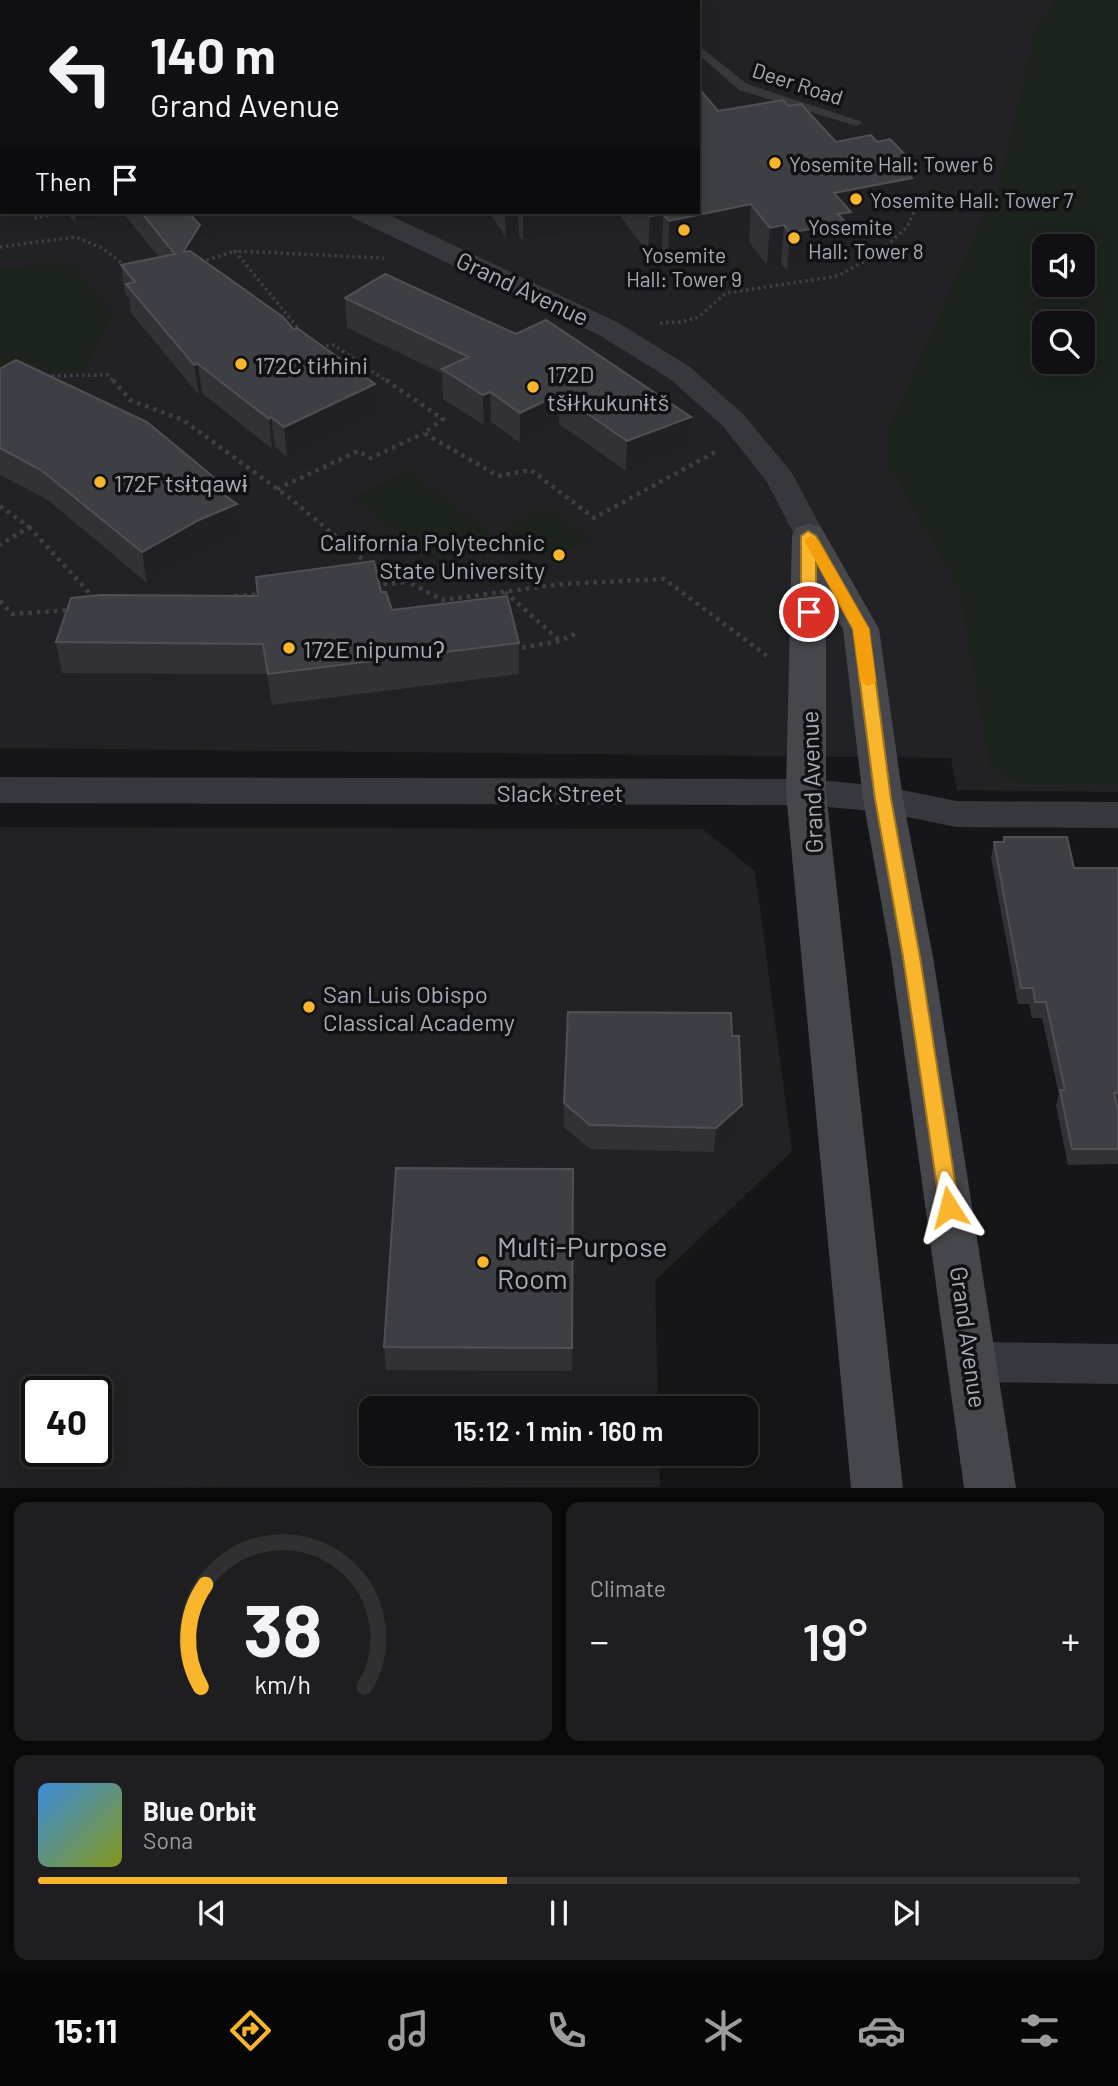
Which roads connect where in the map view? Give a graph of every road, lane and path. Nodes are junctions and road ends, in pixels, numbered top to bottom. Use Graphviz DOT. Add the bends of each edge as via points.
graph roads {
  1 [pos="700,50"];
  2 [pos="857,122"];
  3 [pos="908,186"];
  4 [pos="33,214"];
  5 [pos="53,214"];
  6 [pos="366,214"];
  7 [pos="0,247"];
  8 [pos="235,251"];
  9 [pos="386,258"];
  10 [pos="196,264"];
  11 [pos="134,272"];
  12 [pos="652,323"];
  13 [pos="304,336"];
  14 [pos="313,347"];
  15 [pos="43,376"];
  16 [pos="424,433"];
  17 [pos="717,452"];
  18 [pos="277,489"];
  19 [pos="0,506"];
  20 [pos="29,527"];
  21 [pos="808,536"];
  22 [pos="0,545"];
  23 [pos="408,582"];
  24 [pos="367,585"];
  25 [pos="504,592"];
  26 [pos="269,593"];
  27 [pos="228,597"];
  28 [pos="0,601"];
  29 [pos="102,607"];
  30 [pos="76,609"];
  31 [pos="579,632"];
  32 [pos="560,641"];
  33 [pos="503,651"];
  34 [pos="770,659"];
  35 [pos="0,790"];
  36 [pos="806,792"];
  37 [pos="883,799"];
  38 [pos="1118,815"];
  39 [pos="973,1363"];
  40 [pos="1118,1364"];
  41 [pos="877,1488"];
  42 [pos="990,1488"];
  1 -- 2 [label="lane, Deer Road" via="743,87"];
  3 -- 12 [label="path" via="914,194 914,212 907,227 880,252 838,276 726,293 699,317"];
  4 -- 5 [label="path" via="36,218"];
  6 -- 21 [label="street, Grand Avenue" via="609,329 680,373 733,419 781,480"];
  7 -- 11 [label="path" via="76,237 102,247"];
  8 -- 9 [label="path"];
  8 -- 10 [label="path"];
  8 -- 13 [label="path"];
  14 -- 16 [label="path" via="334,345 443,419"];
  15 -- 18 [label="path" via="108,374 130,400 183,420"];
  16 -- 17 [label="path" via="498,476 531,470 594,518"];
  16 -- 18 [label="path" via="371,458 358,451"];
  18 -- 23 [label="path" via="372,567"];
  19 -- 20 [label="path"];
  20 -- 22 [label="path"];
  20 -- 29 [label="path"];
  21 -- 36 [label="street, Grand Avenue"];
  21 -- 37 [label="street, Grand Avenue" via="861,629"];
  23 -- 24 [label="path"];
  23 -- 25 [label="path" via="442,600"];
  25 -- 32 [label="path"];
  25 -- 34 [label="path" via="664,579"];
  26 -- 27 [label="path"];
  28 -- 30 [label="path" via="12,614"];
  31 -- 32 [label="path"];
  32 -- 33 [label="path"];
  35 -- 36 [label="street, Slack Street"];
  36 -- 37 [label="street, Slack Street"];
  36 -- 41 [label="street, Grand Avenue"];
  37 -- 38 [label="street, Slack Street" via="956,814"];
  37 -- 39 [label="street, Grand Avenue" via="912,957"];
  39 -- 40 [label="street"];
  39 -- 42 [label="street, Grand Avenue"];
}
